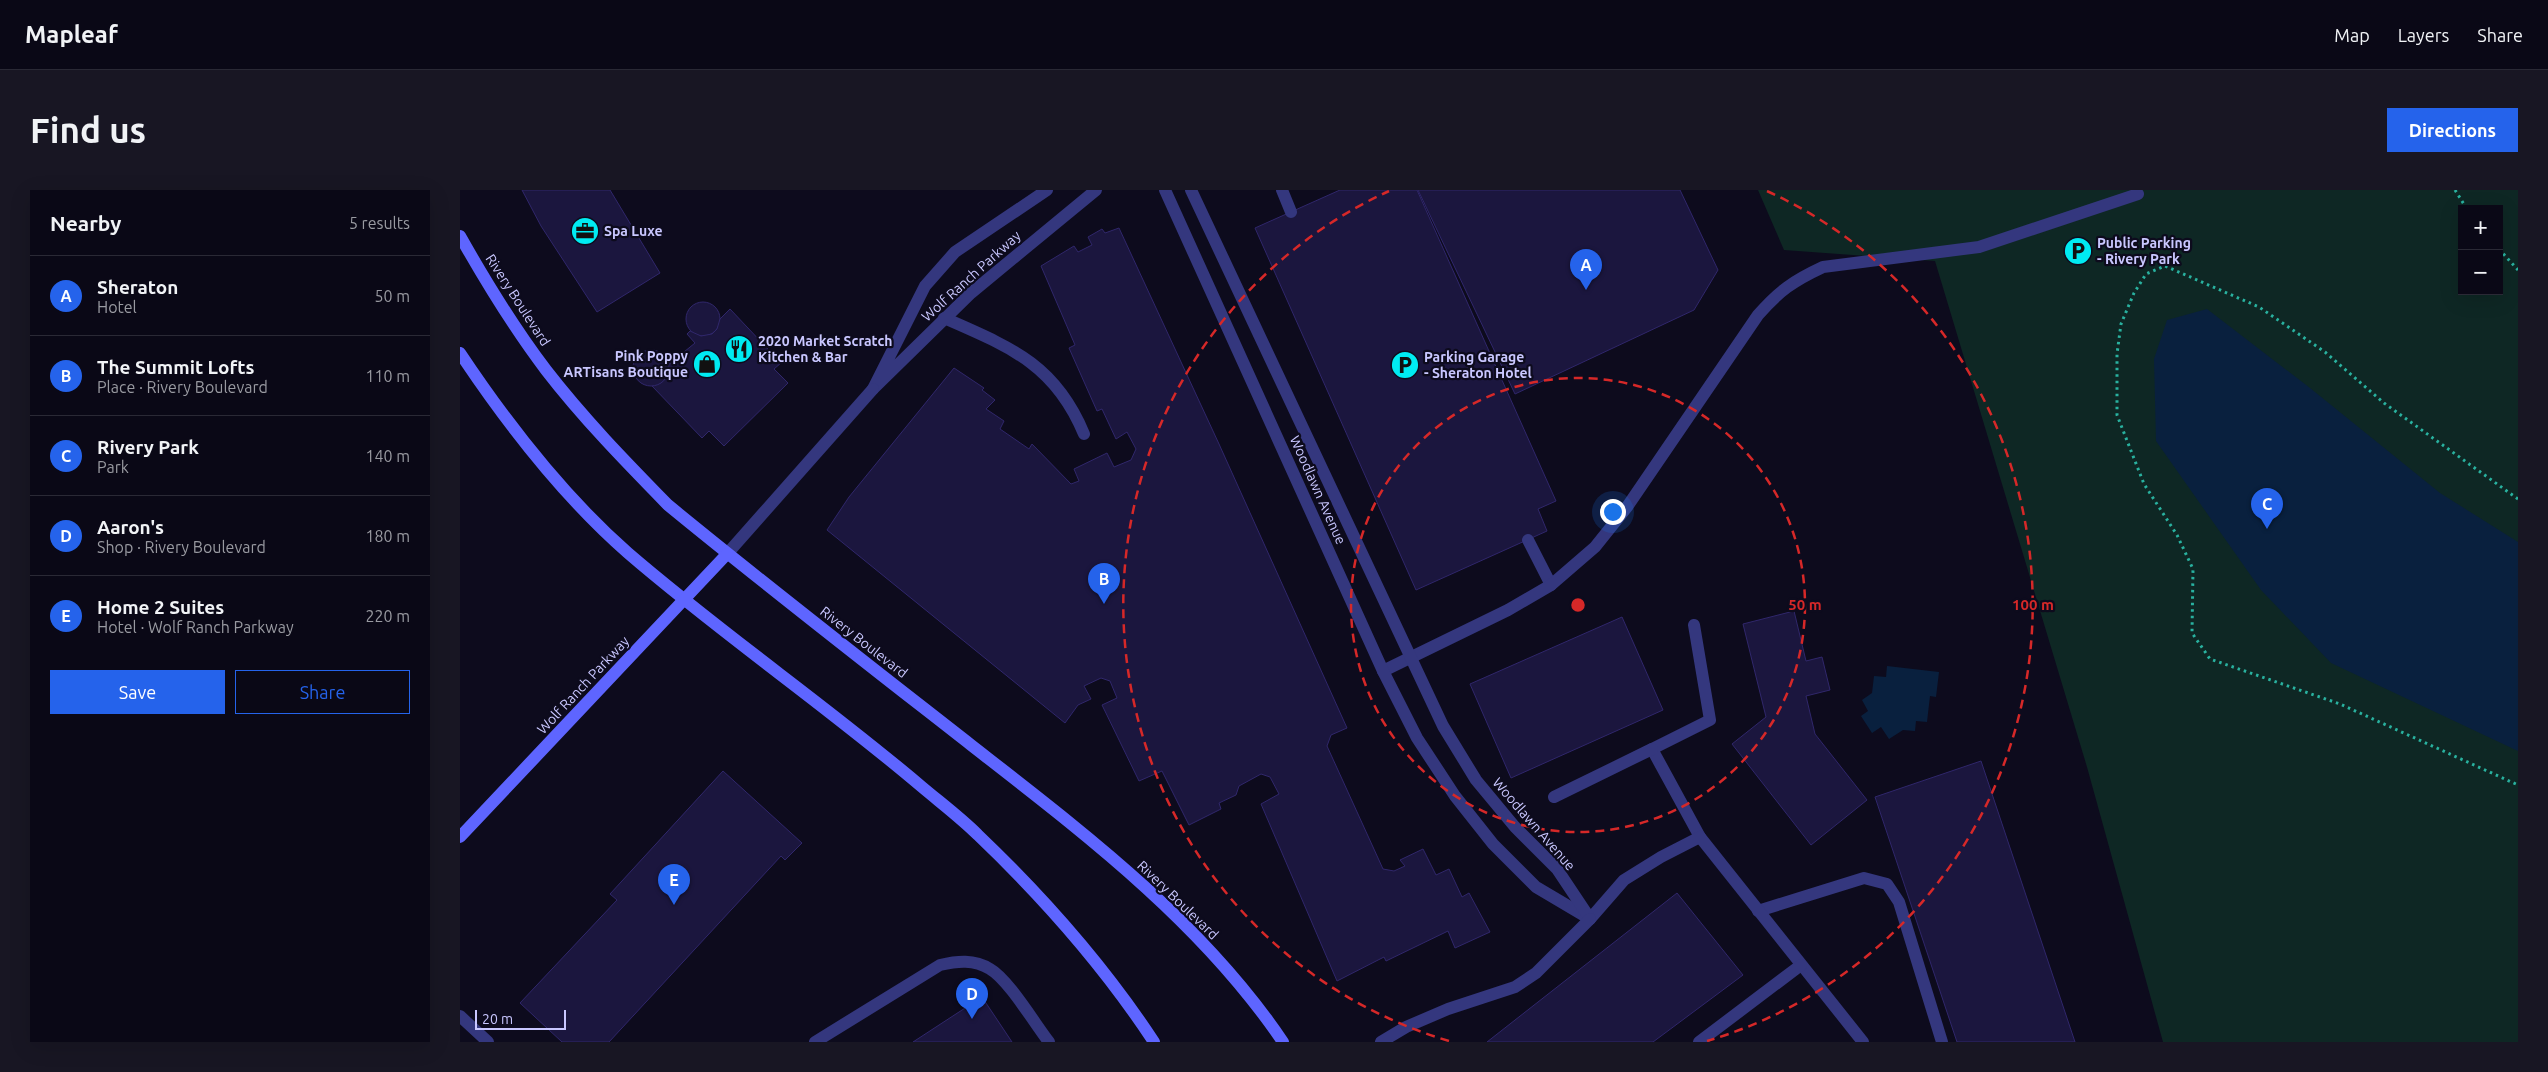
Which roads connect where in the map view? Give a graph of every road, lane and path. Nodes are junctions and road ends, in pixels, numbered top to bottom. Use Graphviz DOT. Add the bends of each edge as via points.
graph roads {
  1 [pos="1047,190"];
  2 [pos="1096,190"];
  3 [pos="1165,190"];
  4 [pos="1191,190"];
  5 [pos="1282,190"];
  6 [pos="2454,190"];
  7 [pos="2138,194"];
  8 [pos="2464,205"];
  9 [pos="1291,212"];
  10 [pos="460,236"];
  11 [pos="2500,250"];
  12 [pos="2518,270"];
  13 [pos="944,318"];
  14 [pos="460,353"];
  15 [pos="873,390"];
  16 [pos="1084,434"];
  17 [pos="2518,499"];
  18 [pos="1528,540"];
  19 [pos="728,554"];
  20 [pos="1551,586"];
  21 [pos="685,600"];
  22 [pos="1694,625"];
  23 [pos="1410,658"];
  24 [pos="1383,671"];
  25 [pos="1652,749"];
  26 [pos="2518,785"];
  27 [pos="1554,797"];
  28 [pos="460,837"];
  29 [pos="1700,837"];
  30 [pos="1758,911"];
  31 [pos="1590,919"];
  32 [pos="1801,965"];
  33 [pos="460,1016"];
  34 [pos="1859,1041"];
  35 [pos="488,1042"];
  36 [pos="815,1042"];
  37 [pos="1049,1042"];
  38 [pos="1154,1042"];
  39 [pos="1283,1042"];
  40 [pos="1381,1042"];
  41 [pos="1699,1042"];
  42 [pos="1942,1042"];
  1 -- 15 [label="street, Wolf Ranch Parkway" via="955,252 925,286"];
  2 -- 13 [label="street, Wolf Ranch Parkway"];
  3 -- 24 [label="street, Woodlawn Avenue"];
  4 -- 23 [label="street, Woodlawn Avenue"];
  5 -- 9 [label="street"];
  6 -- 8 [label="path"];
  7 -- 20 [label="street" via="1979,247 1822,267 1778,292 1758,315 1627,507 1595,547"];
  10 -- 19 [label="street, Rivery Boulevard" via="510,319 576,406 668,505"];
  11 -- 12 [label="path"];
  13 -- 15 [label="street, Wolf Ranch Parkway"];
  13 -- 16 [label="street" via="998,342 1038,366 1060,389"];
  14 -- 21 [label="street" via="525,444 584,510 627,552"];
  15 -- 19 [label="street"];
  17 -- 26 [label="path" via="2384,403 2325,352 2259,307 2165,266 2146,274 2134,293 2121,324 2116,354 2118,415 2144,484 2176,534 2193,569 2192,633 2210,659 2340,704"];
  18 -- 20 [label="street"];
  19 -- 21 [label="street, Wolf Ranch Parkway"];
  19 -- 39 [label="street, Rivery Boulevard" via="1055,810 1140,882 1191,931"];
  20 -- 23 [label="street"];
  21 -- 28 [label="street, Wolf Ranch Parkway"];
  21 -- 38 [label="street" via="895,764 977,834 1058,916 1125,998"];
  22 -- 25 [label="street" via="1710,720"];
  23 -- 24 [label="street"];
  23 -- 31 [label="street, Woodlawn Avenue" via="1443,726 1476,780 1557,869"];
  24 -- 31 [label="street, Woodlawn Avenue" via="1417,738 1455,796 1493,844 1536,887"];
  25 -- 27 [label="street"];
  25 -- 29 [label="street"];
  29 -- 30 [label="street"];
  29 -- 31 [label="street" via="1661,856 1624,880"];
  30 -- 32 [label="street"];
  30 -- 42 [label="street" via="1864,878 1886,884 1898,902"];
  31 -- 40 [label="street" via="1536,973 1516,987 1448,1009"];
  32 -- 34 [label="street"];
  32 -- 41 [label="street"];
  33 -- 35 [label="street"];
  36 -- 37 [label="street" via="940,965 960,961 991,969"];
}
